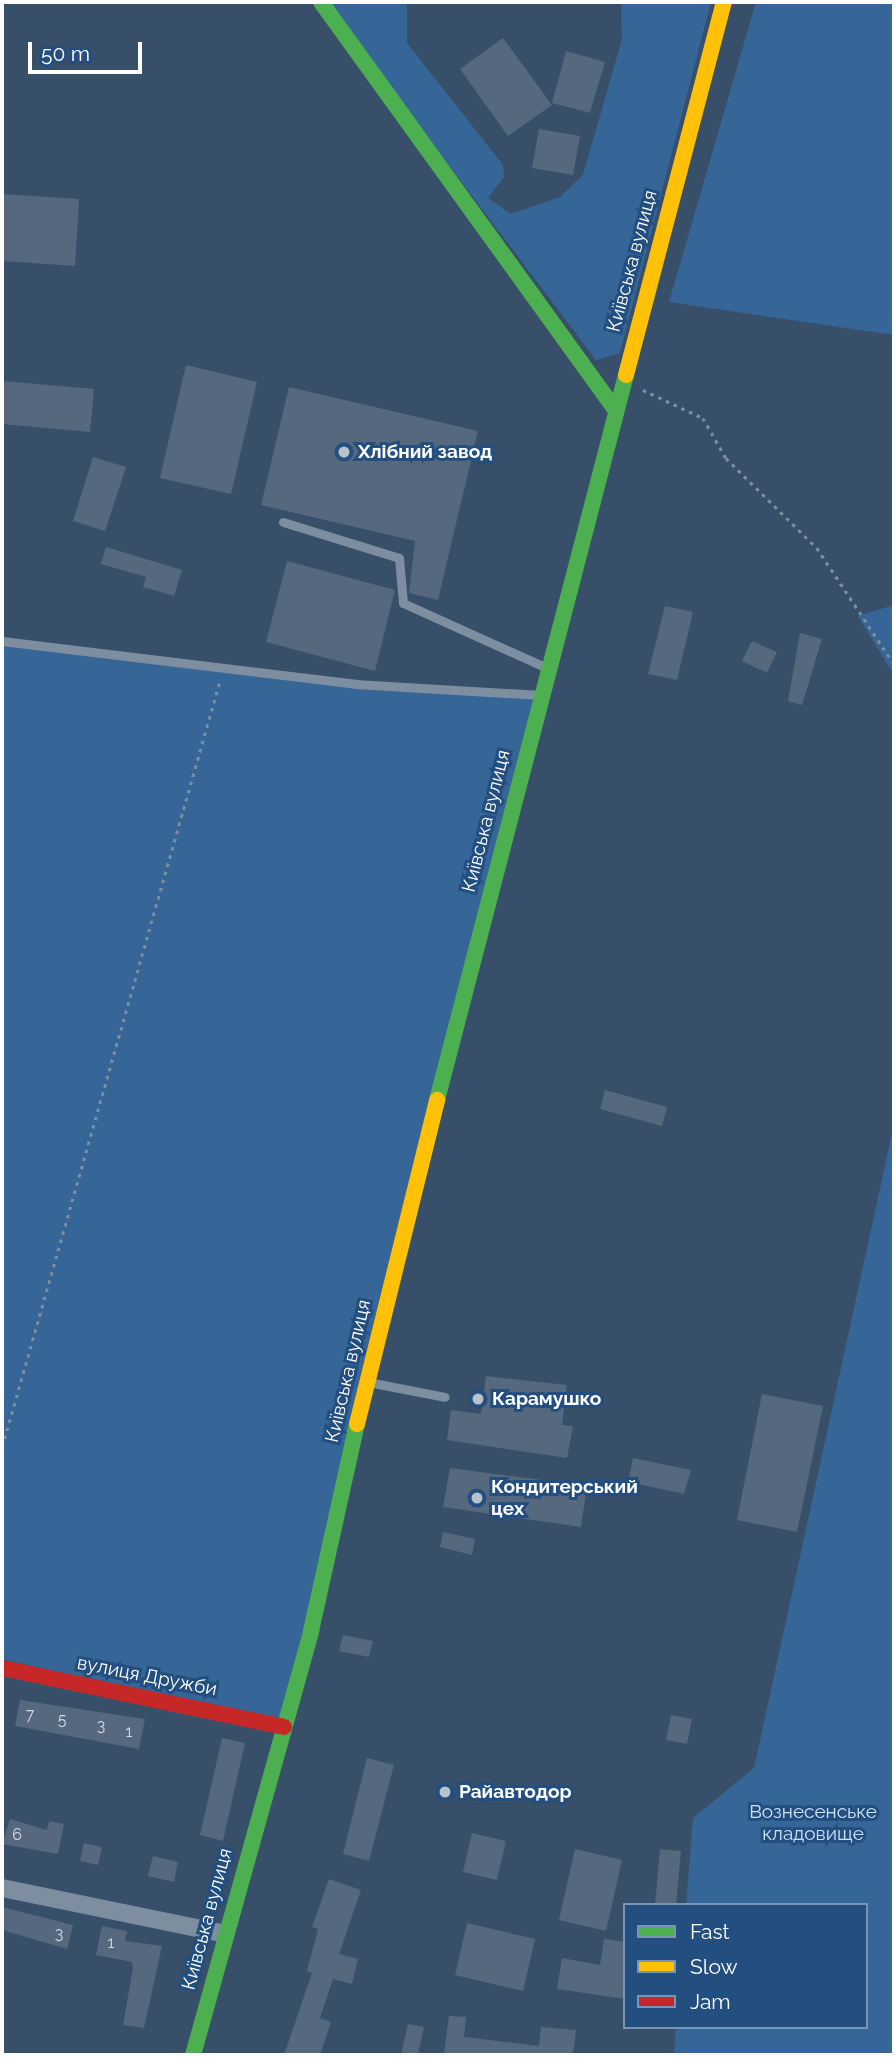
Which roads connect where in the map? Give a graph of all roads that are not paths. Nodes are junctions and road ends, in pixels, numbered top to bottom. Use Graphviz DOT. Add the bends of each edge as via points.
graph roads {
  1 [pos="321,2"];
  2 [pos="724,2"];
  3 [pos="614,408"];
  4 [pos="282,522"];
  5 [pos="2,641"];
  6 [pos="547,668"];
  7 [pos="540,695"];
  8 [pos="366,1382"];
  9 [pos="445,1396"];
  10 [pos="2,1668"];
  11 [pos="284,1727"];
  12 [pos="2,1888"];
  13 [pos="222,1933"];
  14 [pos="192,2055"];
  1 -- 3 [label="main road"];
  2 -- 3 [label="main road, Київська вулиця"];
  3 -- 6 [label="main road, Київська вулиця"];
  4 -- 6 [label="lane" via="398,558 402,603"];
  5 -- 7 [label="lane" via="355,684"];
  6 -- 7 [label="main road, Київська вулиця"];
  7 -- 8 [label="main road, Київська вулиця"];
  8 -- 9 [label="lane"];
  8 -- 11 [label="main road, Київська вулиця"];
  10 -- 11 [label="main road, вулиця Дружби"];
  11 -- 13 [label="main road, Київська вулиця"];
  12 -- 13 [label="street"];
  13 -- 14 [label="main road, Київська вулиця"];
}
